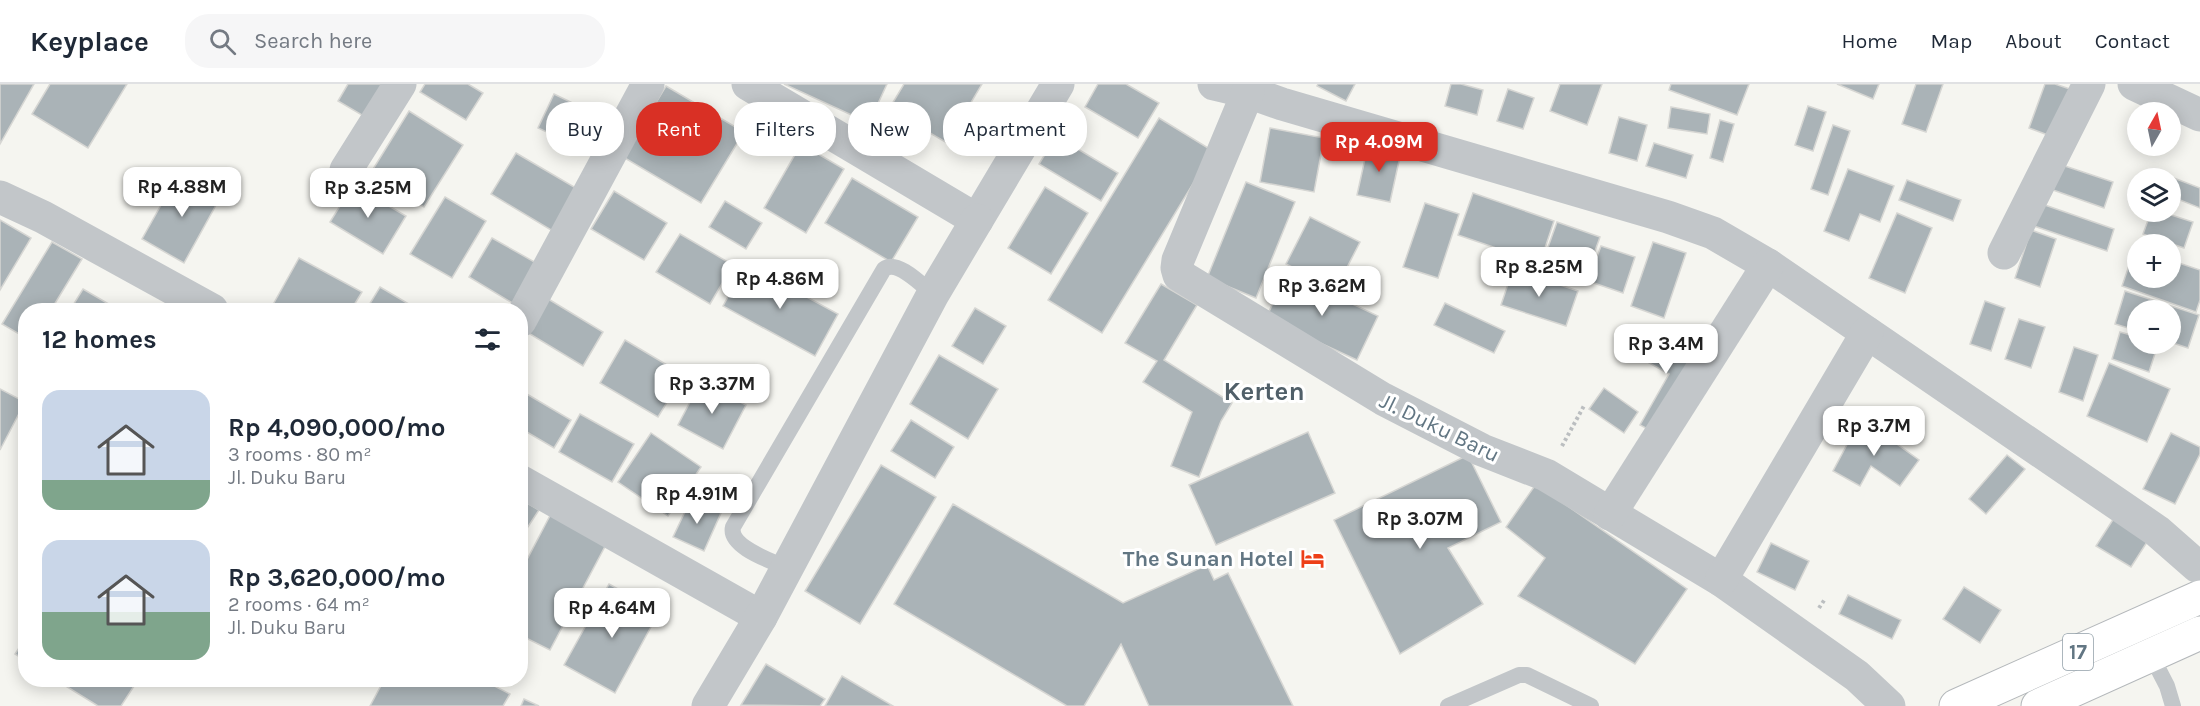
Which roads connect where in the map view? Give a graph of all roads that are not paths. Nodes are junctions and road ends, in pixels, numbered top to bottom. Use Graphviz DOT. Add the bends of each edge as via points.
graph roads {
  1 [pos="400,84"];
  2 [pos="648,84"];
  3 [pos="748,84"];
  4 [pos="1058,84"];
  5 [pos="1214,84"];
  6 [pos="2089,84"];
  7 [pos="2134,84"];
  8 [pos="1248,92"];
  9 [pos="1287,94"];
  10 [pos="2200,116"];
  11 [pos="346,170"];
  12 [pos="0,197"];
  13 [pos="978,220"];
  14 [pos="2004,253"];
  15 [pos="1768,265"];
  16 [pos="933,294"];
  17 [pos="199,303"];
  18 [pos="528,306"];
  19 [pos="1867,333"];
  20 [pos="528,486"];
  21 [pos="1610,514"];
  22 [pos="787,568"];
  23 [pos="2199,573"];
  24 [pos="1721,580"];
  25 [pos="761,617"];
  26 [pos="2200,633"];
  27 [pos="2151,655"];
  28 [pos="1880,697"];
  29 [pos="708,706"];
  30 [pos="1448,706"];
  31 [pos="1591,706"];
  32 [pos="1956,706"];
  33 [pos="2038,706"];
  34 [pos="2173,706"];
  1 -- 11 [label="street"];
  2 -- 18 [label="street"];
  3 -- 13 [label="street"];
  4 -- 13 [label="street"];
  5 -- 8 [label="street"];
  6 -- 14 [label="street"];
  7 -- 10 [label="street"];
  8 -- 9 [label="street"];
  8 -- 21 [label="street, Jl. Duku Baru" via="1178,260 1179,275 1383,399 1482,450 1546,475"];
  9 -- 15 [label="street" via="1668,217 1713,233"];
  12 -- 17 [label="street"];
  13 -- 16 [label="street"];
  15 -- 19 [label="street"];
  15 -- 21 [label="street"];
  16 -- 22 [label="street"];
  16 -- 22 [label="lane" via="893,265 884,268 733,526 734,539 748,550"];
  19 -- 23 [label="street" via="2157,531"];
  19 -- 24 [label="street"];
  20 -- 25 [label="street"];
  21 -- 24 [label="street, Jl. Duku Baru"];
  22 -- 25 [label="street"];
  23 -- 32 [label="highway, 17"];
  24 -- 28 [label="street, Jl. Duku Baru"];
  25 -- 29 [label="street"];
  26 -- 27 [label="highway, 17"];
  27 -- 33 [label="highway, 17"];
  27 -- 34 [label="lane"];
  30 -- 31 [label="lane" via="1519,675 1527,675"];
}
